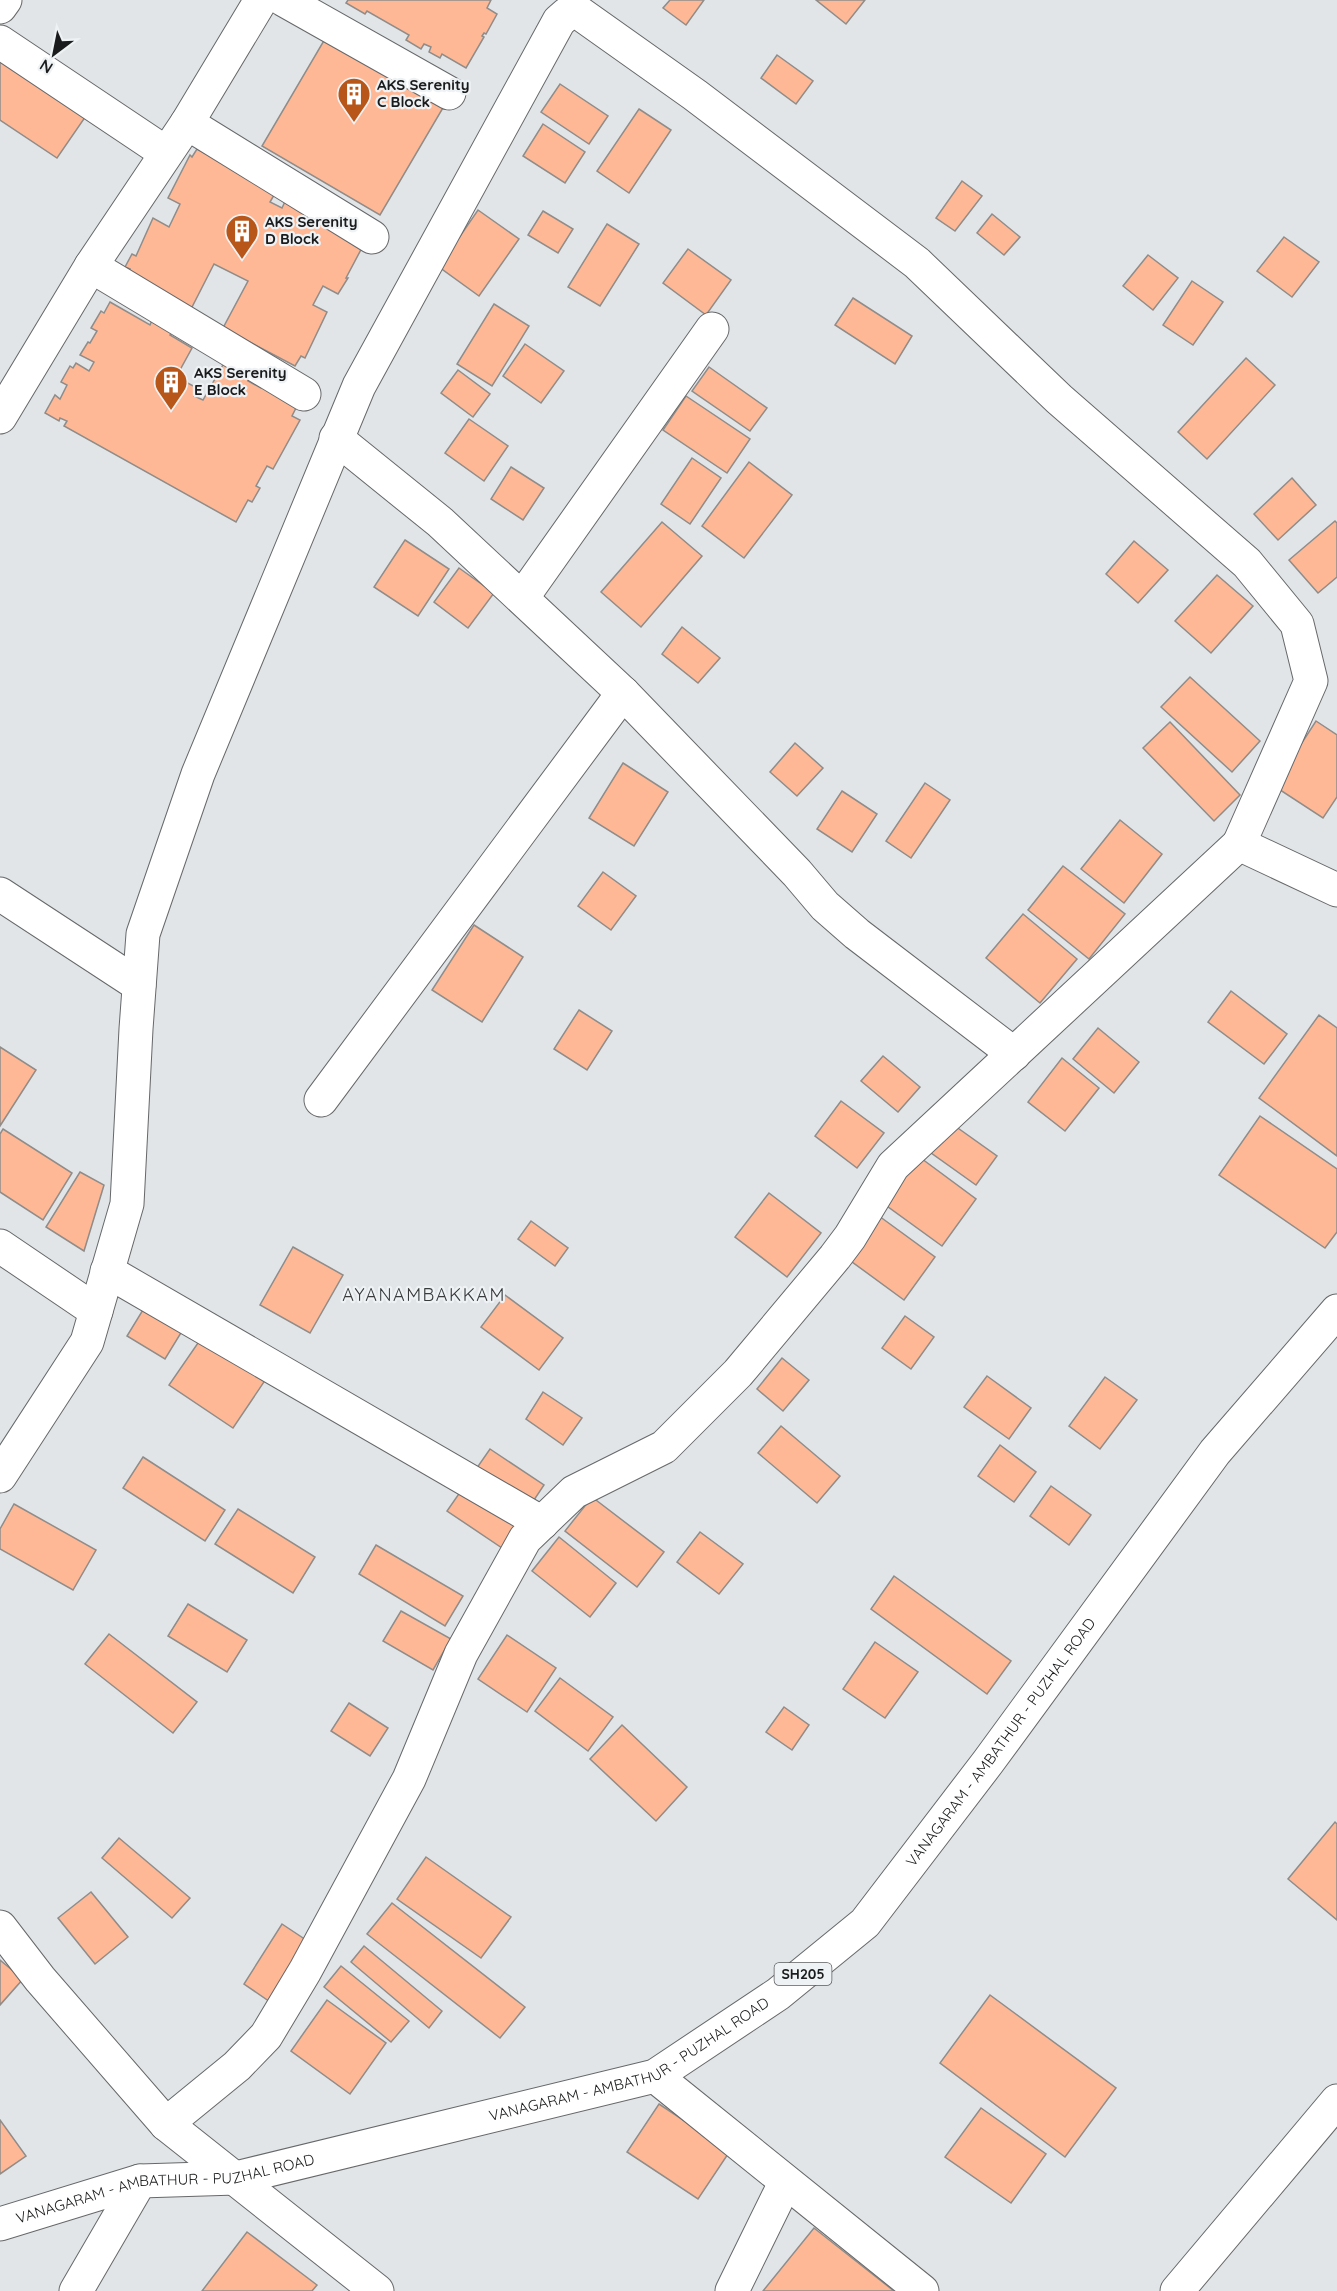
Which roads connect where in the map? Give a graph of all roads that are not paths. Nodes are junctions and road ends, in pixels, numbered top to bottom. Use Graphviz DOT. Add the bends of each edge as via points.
graph roads {
  1 [pos="5,0"];
  2 [pos="261,0"];
  3 [pos="284,0"];
  4 [pos="0,7"];
  5 [pos="0,42"];
  6 [pos="449,93"];
  7 [pos="187,123"];
  8 [pos="166,153"];
  9 [pos="372,237"];
  10 [pos="91,266"];
  11 [pos="712,329"];
  12 [pos="304,394"];
  13 [pos="0,417"];
  14 [pos="336,438"];
  15 [pos="522,598"];
  16 [pos="623,693"];
  17 [pos="1239,844"];
  18 [pos="1337,890"];
  19 [pos="0,894"];
  20 [pos="139,985"];
  21 [pos="1014,1054"];
  22 [pos="321,1100"];
  23 [pos="0,1246"];
  24 [pos="108,1271"];
  25 [pos="96,1311"];
  26 [pos="1337,1311"];
  27 [pos="0,1476"];
  28 [pos="542,1523"];
  29 [pos="0,1927"];
  30 [pos="655,2076"];
  31 [pos="1337,2101"];
  32 [pos="166,2124"];
  33 [pos="236,2178"];
  34 [pos="140,2181"];
  35 [pos="785,2183"];
  36 [pos="0,2224"];
  37 [pos="76,2291"];
  38 [pos="376,2291"];
  39 [pos="732,2291"];
  40 [pos="922,2291"];
  41 [pos="1177,2291"];
  1 -- 4 [label="street"];
  2 -- 7 [label="street"];
  3 -- 6 [label="street"];
  5 -- 8 [label="street"];
  7 -- 8 [label="street"];
  7 -- 9 [label="street"];
  8 -- 10 [label="street"];
  10 -- 12 [label="street"];
  10 -- 13 [label="street"];
  11 -- 15 [label="street"];
  14 -- 15 [label="street" via="440,522"];
  14 -- 17 [label="street" via="359,386 559,21 578,12 694,94 917,263 1059,399 1247,563 1297,624 1311,681"];
  14 -- 20 [label="street" via="198,774 143,934"];
  15 -- 16 [label="street"];
  16 -- 21 [label="street" via="825,906"];
  16 -- 22 [label="street"];
  17 -- 18 [label="street"];
  17 -- 21 [label="street"];
  19 -- 20 [label="street"];
  20 -- 24 [label="street" via="127,1204"];
  21 -- 28 [label="street" via="893,1166 835,1257 738,1372 664,1447 574,1492"];
  23 -- 25 [label="street"];
  24 -- 25 [label="street"];
  24 -- 28 [label="street"];
  25 -- 27 [label="street" via="87,1342"];
  26 -- 30 [label="street, VANAGARAM - AMBATHUR - PUZHAL ROAD / SH205" via="1215,1452 866,1923 778,1994"];
  28 -- 32 [label="street" via="525,1539 461,1654 409,1779 266,2036 237,2066"];
  29 -- 32 [label="street"];
  30 -- 33 [label="street, VANAGARAM - AMBATHUR - PUZHAL ROAD / SH205"];
  30 -- 35 [label="street"];
  31 -- 41 [label="street"];
  32 -- 33 [label="street"];
  33 -- 34 [label="street, VANAGARAM - AMBATHUR - PUZHAL ROAD / SH205"];
  33 -- 38 [label="street"];
  34 -- 36 [label="street, VANAGARAM - AMBATHUR - PUZHAL ROAD / SH205"];
  34 -- 37 [label="street"];
  35 -- 39 [label="street"];
  35 -- 40 [label="street"];
}
